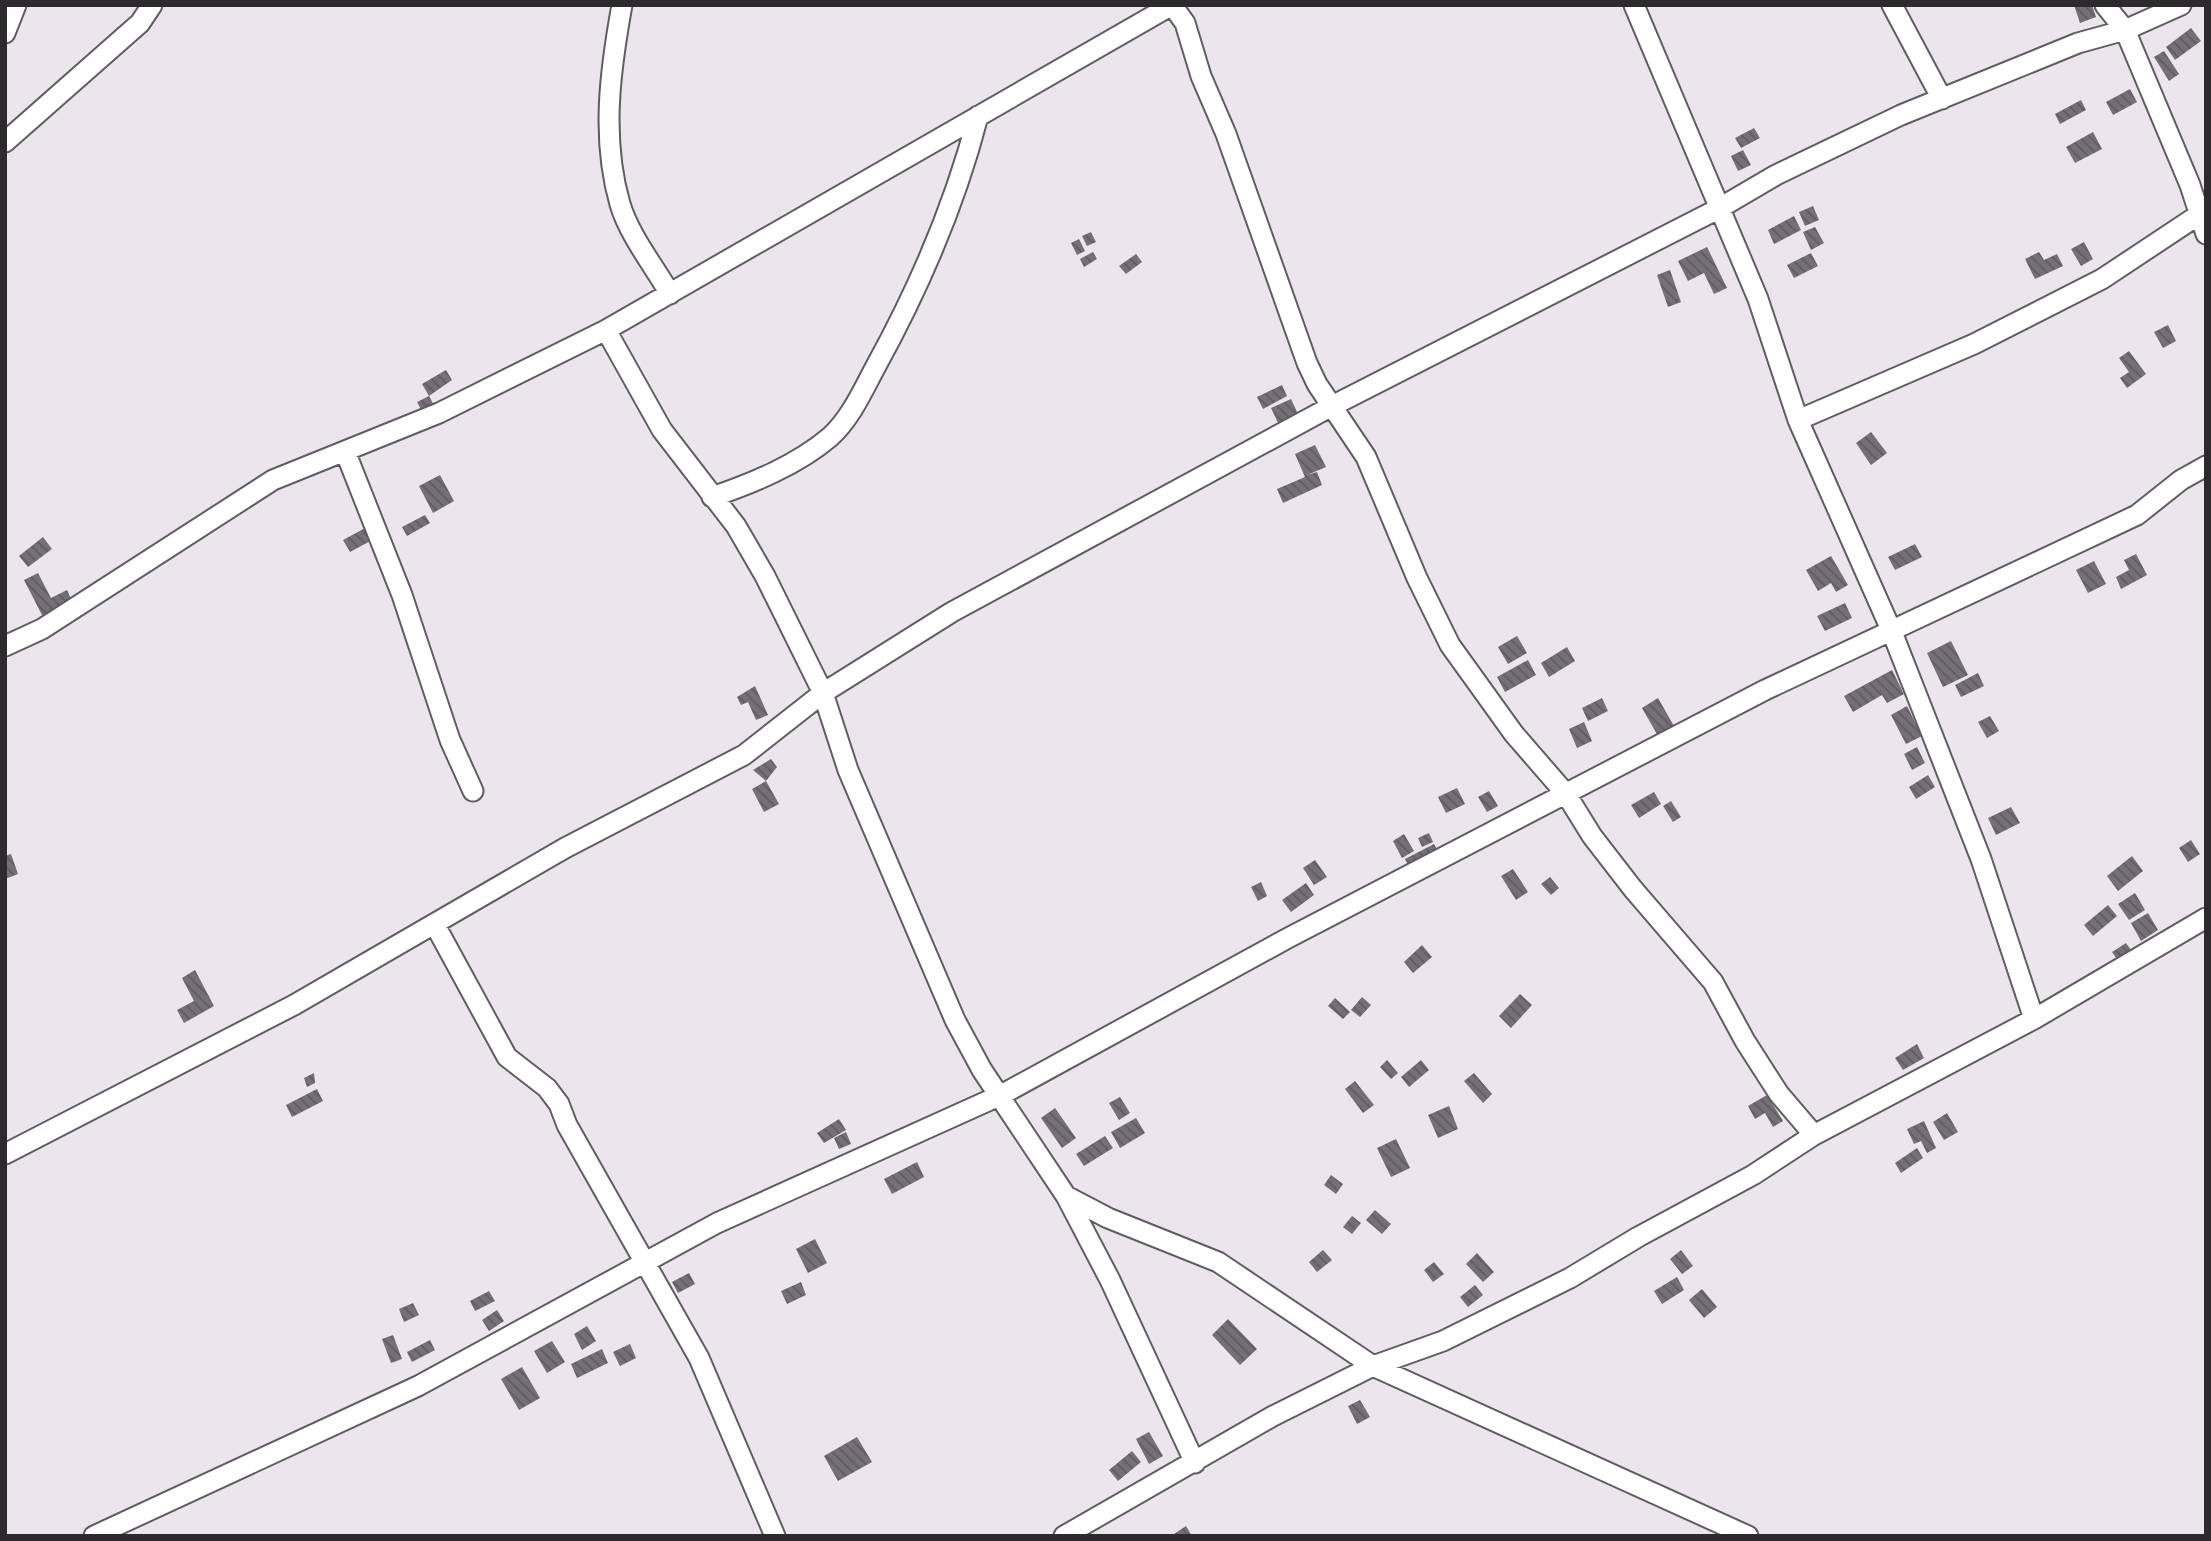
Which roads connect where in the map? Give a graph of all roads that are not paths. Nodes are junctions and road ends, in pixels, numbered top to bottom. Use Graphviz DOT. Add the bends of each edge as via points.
graph roads {
  1 [pos="16,5"];
  2 [pos="152,5"];
  3 [pos="622,5"];
  4 [pos="1172,5"];
  5 [pos="1634,5"];
  6 [pos="1892,5"];
  7 [pos="2105,5"];
  8 [pos="2182,5"];
  9 [pos="2124,30"];
  10 [pos="5,33"];
  11 [pos="1942,99"];
  12 [pos="978,116"];
  13 [pos="5,142"];
  14 [pos="1718,209"];
  15 [pos="2202,211"];
  16 [pos="2206,234"];
  17 [pos="670,294"];
  18 [pos="606,330"];
  19 [pos="1332,406"];
  20 [pos="1798,421"];
  21 [pos="345,451"];
  22 [pos="2206,466"];
  23 [pos="712,497"];
  24 [pos="1892,632"];
  25 [pos="5,646"];
  26 [pos="823,693"];
  27 [pos="473,791"];
  28 [pos="1566,794"];
  29 [pos="2206,918"];
  30 [pos="435,925"];
  31 [pos="2034,1019"];
  32 [pos="1000,1095"];
  33 [pos="1814,1135"];
  34 [pos="5,1154"];
  35 [pos="1066,1196"];
  36 [pos="645,1264"];
  37 [pos="1373,1366"];
  38 [pos="1195,1462"];
  39 [pos="1089,1530"];
  40 [pos="94,1536"];
  41 [pos="775,1536"];
  42 [pos="1064,1536"];
  43 [pos="1748,1536"];
  1 -- 10 [label="street"];
  2 -- 13 [label="street" via="140,23"];
  3 -- 17 [label="street" via="608,104 612,159 621,206"];
  4 -- 12 [label="street"];
  4 -- 19 [label="street" via="1185,23 1292,324 1317,384"];
  5 -- 14 [label="street"];
  6 -- 11 [label="street"];
  7 -- 9 [label="street"];
  8 -- 9 [label="street"];
  9 -- 11 [label="street" via="2078,43"];
  9 -- 15 [label="street"];
  11 -- 14 [label="street" via="1776,175"];
  12 -- 17 [label="street"];
  12 -- 23 [label="street" via="929,263 846,420 814,449 751,484"];
  14 -- 19 [label="street"];
  14 -- 20 [label="street" via="1758,299"];
  15 -- 16 [label="street"];
  15 -- 20 [label="street" via="2102,279 1974,344"];
  17 -- 18 [label="street"];
  18 -- 21 [label="street" via="439,413"];
  18 -- 23 [label="street" via="662,430"];
  19 -- 26 [label="street" via="952,612"];
  19 -- 28 [label="street" via="1366,457 1450,645 1514,734"];
  20 -- 24 [label="street"];
  21 -- 25 [label="street" via="273,480 42,629"];
  21 -- 27 [label="street" via="402,594 450,740"];
  22 -- 24 [label="street" via="2137,515"];
  23 -- 26 [label="street" via="765,576"];
  24 -- 28 [label="street" via="1765,690"];
  24 -- 31 [label="street" via="1981,859"];
  26 -- 30 [label="street" via="744,755 565,848"];
  26 -- 32 [label="street" via="848,770 955,1020"];
  28 -- 32 [label="street" via="1287,937"];
  28 -- 33 [label="street" via="1625,879 1713,982 1779,1094"];
  29 -- 31 [label="street"];
  30 -- 34 [label="street" via="294,1005"];
  30 -- 36 [label="street" via="507,1056 539,1081 558,1104"];
  31 -- 33 [label="street"];
  32 -- 35 [label="street"];
  32 -- 36 [label="street" via="717,1223"];
  33 -- 37 [label="street" via="1753,1175 1570,1278 1443,1341"];
  35 -- 37 [label="street" via="1218,1262"];
  35 -- 38 [label="street"];
  36 -- 40 [label="street" via="418,1386"];
  36 -- 41 [label="street" via="699,1357"];
  37 -- 38 [label="street"];
  37 -- 43 [label="street"];
  38 -- 39 [label="street"];
  39 -- 42 [label="street"];
}
